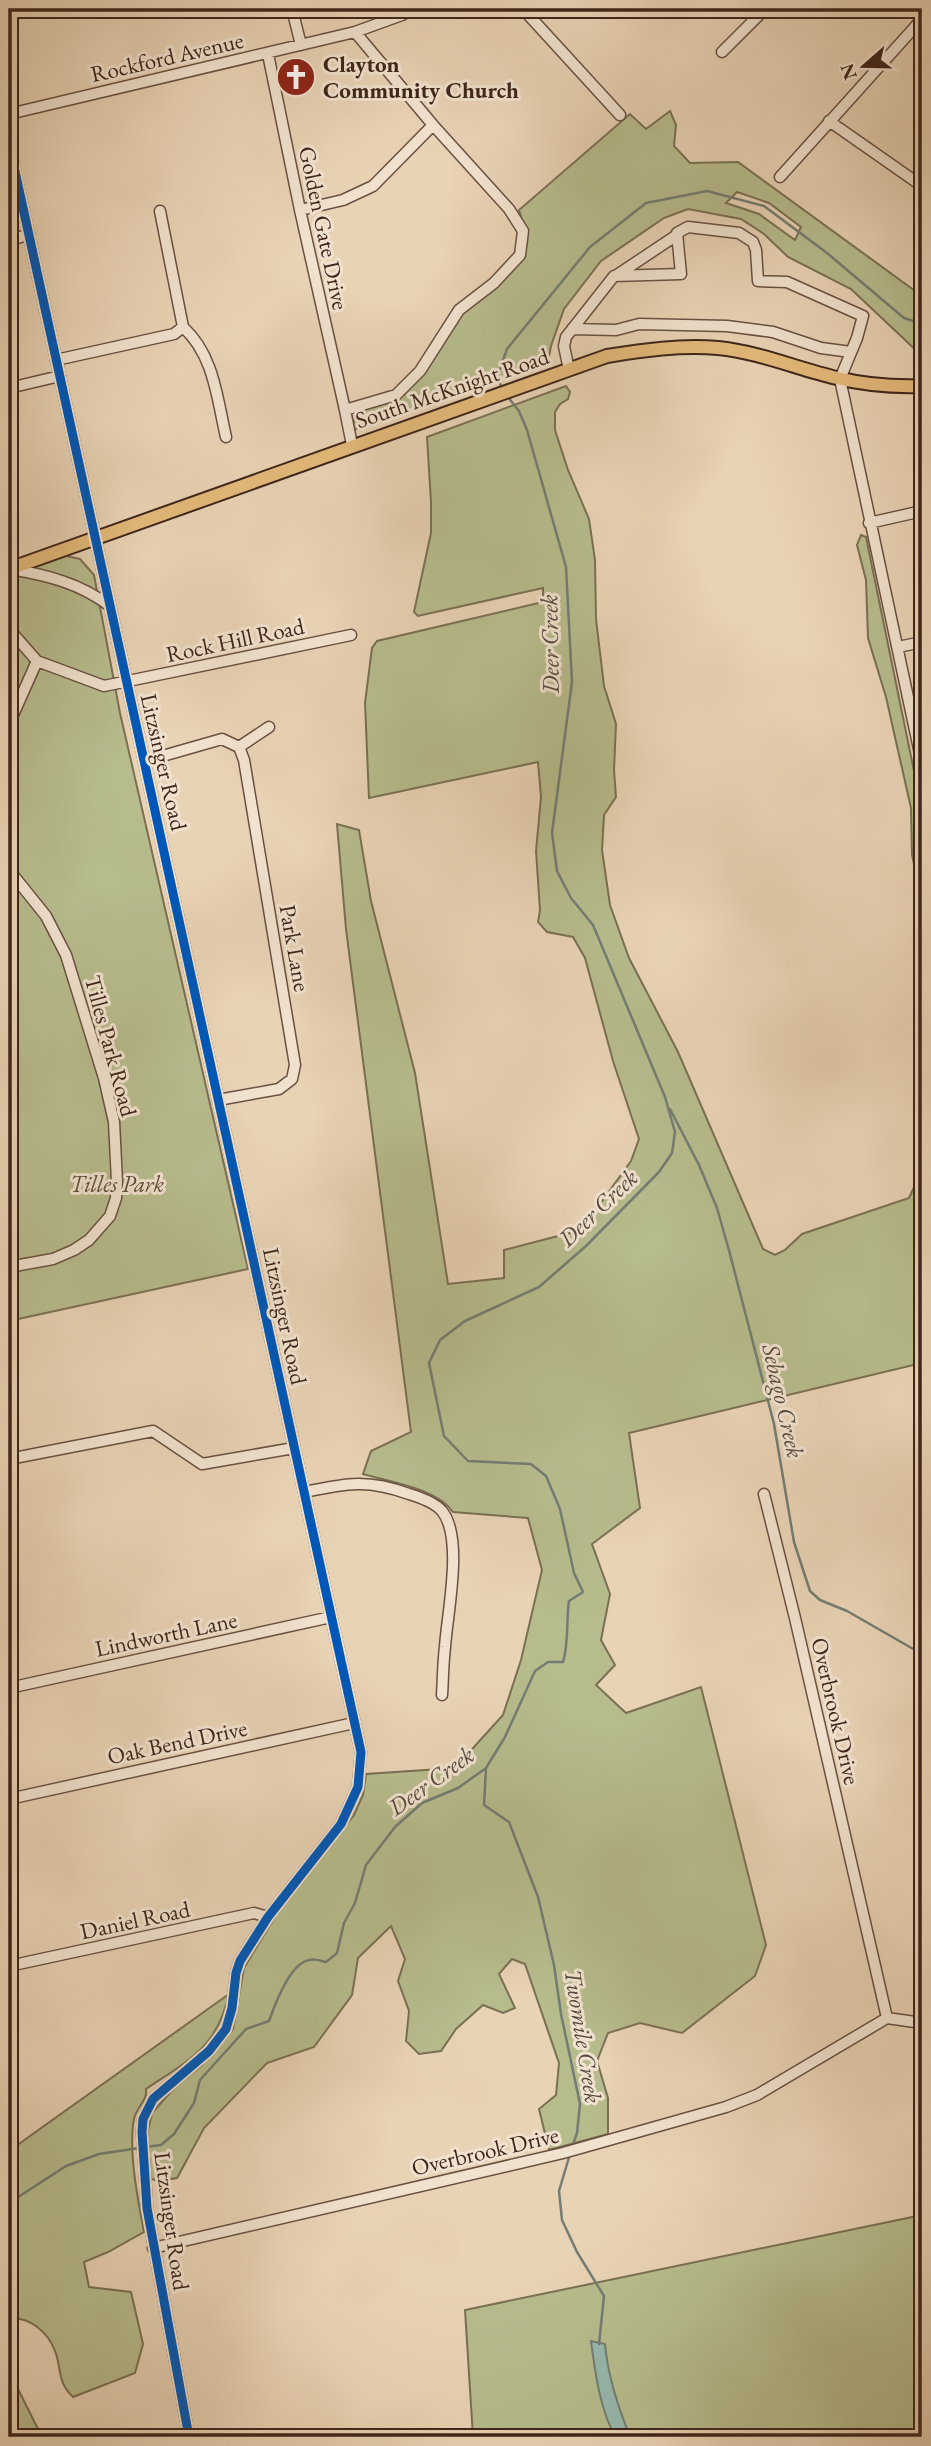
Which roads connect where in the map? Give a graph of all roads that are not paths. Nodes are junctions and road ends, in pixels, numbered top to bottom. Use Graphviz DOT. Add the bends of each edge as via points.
graph roads {
  1 [pos="292,9"];
  2 [pos="411,9"];
  3 [pos="523,9"];
  4 [pos="765,9"];
  5 [pos="922,19"];
  6 [pos="355,32"];
  7 [pos="301,45"];
  8 [pos="722,52"];
  9 [pos="268,54"];
  10 [pos="9,114"];
  11 [pos="620,115"];
  12 [pos="829,121"];
  13 [pos="433,125"];
  14 [pos="9,144"];
  15 [pos="780,177"];
  16 [pos="922,186"];
  17 [pos="300,210"];
  18 [pos="160,211"];
  19 [pos="29,234"];
  20 [pos="677,235"];
  21 [pos="9,241"];
  22 [pos="616,275"];
  23 [pos="183,327"];
  24 [pos="572,329"];
  25 [pos="851,352"];
  26 [pos="56,360"];
  27 [pos="569,369"];
  28 [pos="60,376"];
  29 [pos="840,379"];
  30 [pos="922,386"];
  31 [pos="9,388"];
  32 [pos="345,410"];
  33 [pos="226,437"];
  34 [pos="352,445"];
  35 [pos="922,511"];
  36 [pos="869,523"];
  37 [pos="96,539"];
  38 [pos="9,569"];
  39 [pos="110,606"];
  40 [pos="9,629"];
  41 [pos="351,635"];
  42 [pos="922,642"];
  43 [pos="898,647"];
  44 [pos="37,660"];
  45 [pos="127,683"];
  46 [pos="9,724"];
  47 [pos="269,727"];
  48 [pos="239,747"];
  49 [pos="145,761"];
  50 [pos="922,763"];
  51 [pos="9,870"];
  52 [pos="218,1100"];
  53 [pos="9,1267"];
  54 [pos="294,1448"];
  55 [pos="9,1459"];
  56 [pos="305,1492"];
  57 [pos="764,1494"];
  58 [pos="331,1617"];
  59 [pos="9,1688"];
  60 [pos="442,1695"];
  61 [pos="355,1723"];
  62 [pos="9,1799"];
  63 [pos="268,1917"];
  64 [pos="9,1966"];
  65 [pos="887,2018"];
  66 [pos="922,2023"];
  67 [pos="153,2248"];
  68 [pos="189,2437"];
  1 -- 7 [label="street"];
  2 -- 6 [label="street, Rockford Avenue"];
  3 -- 11 [label="street"];
  4 -- 8 [label="street"];
  5 -- 12 [label="street"];
  6 -- 7 [label="street, Rockford Avenue"];
  6 -- 13 [label="street"];
  7 -- 9 [label="street, Rockford Avenue"];
  9 -- 10 [label="street, Rockford Avenue"];
  9 -- 17 [label="street, Golden Gate Drive"];
  12 -- 15 [label="street"];
  12 -- 16 [label="street"];
  13 -- 17 [label="street" via="373,186 343,200"];
  13 -- 32 [label="street" via="509,209 523,231 520,255 459,310 419,371 396,395"];
  14 -- 19 [label="street, Litzsinger Road"];
  17 -- 32 [label="street, Golden Gate Drive"];
  18 -- 23 [label="street"];
  19 -- 21 [label="street"];
  19 -- 26 [label="street, Litzsinger Road"];
  20 -- 22 [label="street"];
  20 -- 22 [label="street" via="681,274"];
  20 -- 25 [label="street" via="688,227 739,233 756,250 758,281 787,282 863,316"];
  22 -- 24 [label="street"];
  23 -- 26 [label="street" via="174,334"];
  23 -- 33 [label="street" via="207,358"];
  24 -- 25 [label="street" via="616,330 639,324 727,326 773,332 821,348"];
  24 -- 27 [label="street" via="564,346"];
  25 -- 29 [label="street"];
  26 -- 28 [label="street, Litzsinger Road"];
  27 -- 29 [label="main road, South McKnight Road" via="607,356 664,347 720,348"];
  27 -- 34 [label="main road, South McKnight Road"];
  28 -- 31 [label="street"];
  28 -- 37 [label="street, Litzsinger Road"];
  29 -- 30 [label="main road, South McKnight Road" via="886,387"];
  29 -- 36 [label="street"];
  32 -- 34 [label="street, Golden Gate Drive"];
  34 -- 37 [label="main road, South McKnight Road"];
  35 -- 36 [label="street"];
  36 -- 43 [label="street"];
  37 -- 38 [label="main road, South McKnight Road"];
  37 -- 39 [label="street, Litzsinger Road"];
  38 -- 39 [label="street" via="69,582"];
  39 -- 45 [label="street, Litzsinger Road"];
  40 -- 44 [label="street"];
  41 -- 45 [label="street, Rock Hill Road"];
  42 -- 43 [label="street"];
  43 -- 50 [label="street"];
  44 -- 45 [label="street" via="104,687"];
  44 -- 46 [label="street"];
  45 -- 49 [label="street, Litzsinger Road"];
  47 -- 48 [label="street"];
  48 -- 49 [label="street" via="222,738"];
  48 -- 52 [label="street, Park Lane" via="296,1082"];
  49 -- 52 [label="street, Litzsinger Road"];
  51 -- 53 [label="street, Tilles Park Road" via="46,916 66,955 110,1100 117,1182 110,1216 89,1240 52,1259"];
  52 -- 54 [label="street, Litzsinger Road"];
  54 -- 55 [label="street" via="202,1464 153,1431"];
  54 -- 56 [label="street, Litzsinger Road"];
  56 -- 58 [label="street, Litzsinger Road"];
  56 -- 60 [label="street" via="365,1482 410,1494 441,1510 450,1528 453,1578"];
  57 -- 65 [label="street, Overbrook Drive"];
  58 -- 59 [label="street, Lindworth Lane"];
  58 -- 61 [label="street, Litzsinger Road"];
  61 -- 62 [label="street, Oak Bend Drive"];
  61 -- 63 [label="street, Litzsinger Road" via="361,1752 358,1787 341,1824"];
  63 -- 64 [label="street, Daniel Road" via="254,1913"];
  63 -- 67 [label="street, Litzsinger Road" via="240,1961 226,2029 209,2051 153,2099 145,2114 144,2179"];
  65 -- 66 [label="street"];
  65 -- 67 [label="street, Overbrook Drive" via="757,2095 726,2107 584,2148"];
  67 -- 68 [label="street, Litzsinger Road"];
}
